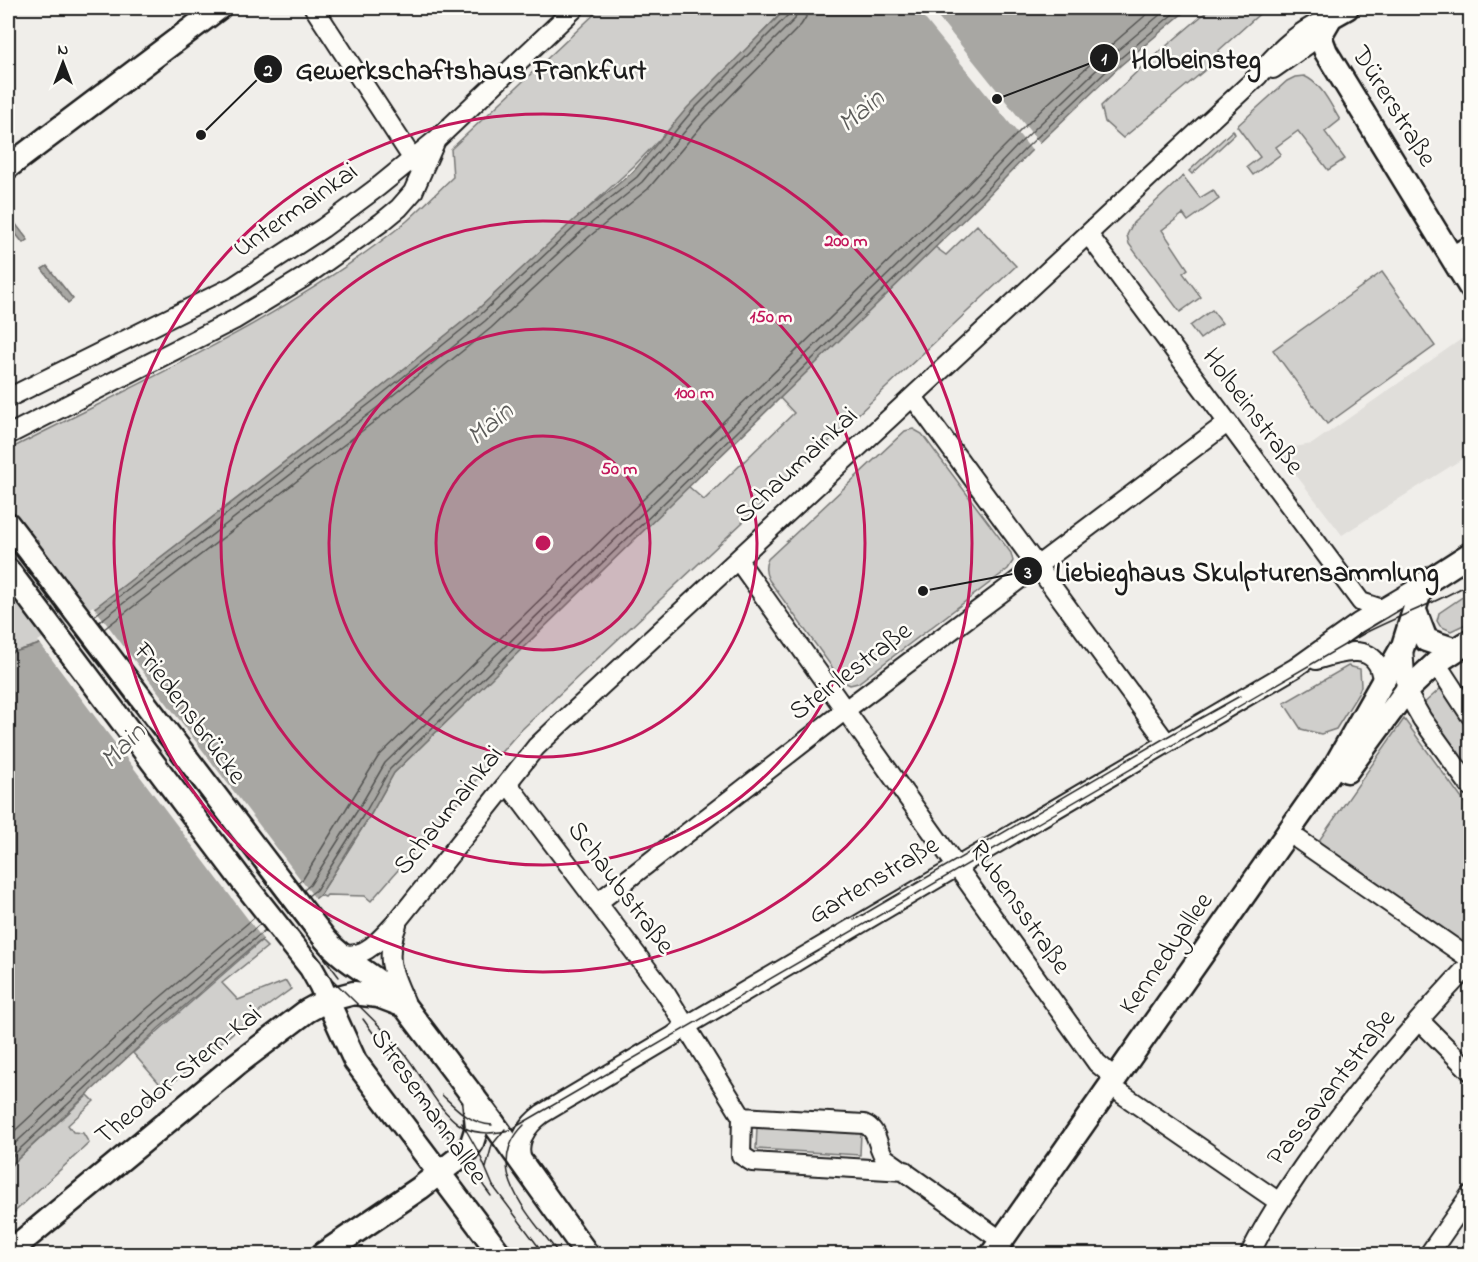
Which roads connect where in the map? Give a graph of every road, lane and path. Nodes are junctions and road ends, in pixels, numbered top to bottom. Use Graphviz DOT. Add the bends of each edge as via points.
graph roads {
  1 [pos="219,8"];
  2 [pos="314,8"];
  3 [pos="575,8"];
  4 [pos="1333,20"];
  5 [pos="417,166"];
  6 [pos="8,167"];
  7 [pos="1088,234"];
  8 [pos="1461,251"];
  9 [pos="1470,287"];
  10 [pos="913,397"];
  11 [pos="8,398"];
  12 [pos="1227,423"];
  13 [pos="8,435"];
  14 [pos="8,524"];
  15 [pos="1470,554"];
  16 [pos="738,560"];
  17 [pos="1038,566"];
  18 [pos="8,570"];
  19 [pos="1418,600"];
  20 [pos="1382,609"];
  21 [pos="1463,645"];
  22 [pos="1402,646"];
  23 [pos="1436,663"];
  24 [pos="1295,668"];
  25 [pos="1382,681"];
  26 [pos="1406,691"];
  27 [pos="844,711"];
  28 [pos="1470,715"];
  29 [pos="1167,743"];
  30 [pos="508,784"];
  31 [pos="1470,786"];
  32 [pos="1299,840"];
  33 [pos="956,866"];
  34 [pos="597,903"];
  35 [pos="398,920"];
  36 [pos="331,945"];
  37 [pos="389,955"];
  38 [pos="1470,959"];
  39 [pos="1470,964"];
  40 [pos="327,1000"];
  41 [pos="408,1010"];
  42 [pos="1419,1020"];
  43 [pos="686,1026"];
  44 [pos="1470,1071"];
  45 [pos="1119,1086"];
  46 [pos="474,1097"];
  47 [pos="742,1117"];
  48 [pos="526,1170"];
  49 [pos="905,1171"];
  50 [pos="439,1174"];
  51 [pos="1470,1195"];
  52 [pos="1279,1202"];
  53 [pos="1002,1250"];
  54 [pos="8,1253"];
  55 [pos="323,1254"];
  56 [pos="500,1254"];
  57 [pos="587,1254"];
  58 [pos="1251,1254"];
  59 [pos="1429,1254"];
  1 -- 6 [label="main road"];
  2 -- 5 [label="street"];
  3 -- 5 [label="street, Untermainkai" via="437,139"];
  4 -- 7 [label="street, Schaumainkai" via="1312,25 1271,59 1258,76"];
  4 -- 8 [label="main road, Dürerstraße" via="1326,52"];
  5 -- 11 [label="street, Untermainkai" via="234,286"];
  5 -- 13 [label="street" via="412,192 399,208 303,278 234,320"];
  7 -- 10 [label="street, Schaumainkai"];
  7 -- 12 [label="street, Holbeinstraße"];
  8 -- 9 [label="main road, Dürerstraße"];
  10 -- 16 [label="street, Schaumainkai"];
  10 -- 17 [label="street"];
  12 -- 17 [label="street, Steinlestraße"];
  12 -- 20 [label="street, Holbeinstraße" via="1361,602"];
  14 -- 36 [label="main road, Friedensbrücke"];
  15 -- 19 [label="main road, Gartenstraße"];
  16 -- 27 [label="street, Rubensstraße"];
  16 -- 30 [label="street, Schaumainkai" via="536,747"];
  17 -- 27 [label="street, Steinlestraße"];
  17 -- 29 [label="street"];
  18 -- 40 [label="main road, Stresemannallee" via="302,956"];
  19 -- 20 [label="street, Gartenstraße"];
  19 -- 21 [label="main road" via="1426,640"];
  19 -- 22 [label="main road"];
  20 -- 24 [label="street, Gartenstraße"];
  21 -- 23 [label="main road"];
  22 -- 25 [label="main road"];
  22 -- 26 [label="street"];
  23 -- 26 [label="main road"];
  23 -- 28 [label="street"];
  24 -- 25 [label="street, Gartenstraße" via="1352,651 1370,656 1380,666"];
  24 -- 29 [label="street, Gartenstraße"];
  25 -- 45 [label="main road, Kennedyallee" via="1336,764"];
  26 -- 31 [label="street"];
  26 -- 32 [label="main road, Kennedyallee"];
  27 -- 33 [label="street, Rubensstraße"];
  27 -- 34 [label="street, Steinlestraße"];
  29 -- 33 [label="street, Gartenstraße"];
  30 -- 34 [label="street, Schaubstraße"];
  30 -- 35 [label="street, Schaumainkai"];
  32 -- 38 [label="street"];
  32 -- 45 [label="main road, Kennedyallee"];
  33 -- 43 [label="street, Gartenstraße"];
  33 -- 45 [label="street, Rubensstraße" via="1097,1063"];
  34 -- 43 [label="street, Schaubstraße"];
  35 -- 36 [label="street, Schaumainkai" via="363,952 348,955"];
  35 -- 37 [label="street, Schaumainkai"];
  36 -- 41 [label="main road, Stresemannallee" via="387,987"];
  37 -- 41 [label="street, Stresemannallee" via="392,974"];
  39 -- 42 [label="street, Passavantstraße"];
  40 -- 41 [label="main road, Theodor-Stern-Kai" via="362,993"];
  40 -- 50 [label="main road, Stresemannallee" via="356,1061"];
  40 -- 54 [label="main road, Theodor-Stern-Kai" via="237,1064"];
  41 -- 46 [label="main road, Stresemannallee"];
  42 -- 44 [label="street"];
  42 -- 52 [label="street, Passavantstraße" via="1353,1099"];
  43 -- 47 [label="street, Schaubstraße"];
  43 -- 48 [label="street, Gartenstraße" via="532,1122 519,1149"];
  45 -- 52 [label="street, Rubensstraße"];
  45 -- 53 [label="main road, Kennedyallee"];
  46 -- 48 [label="main road, Stresemannallee"];
  46 -- 50 [label="main road" via="477,1126 472,1143"];
  47 -- 49 [label="street" via="864,1124 873,1129 885,1158"];
  47 -- 49 [label="street" via="741,1155 752,1162"];
  48 -- 57 [label="main road, Stresemannallee"];
  49 -- 53 [label="street"];
  50 -- 55 [label="main road"];
  50 -- 56 [label="main road, Stresemannallee"];
  51 -- 59 [label="street"];
  52 -- 58 [label="street, Passavantstraße"];
}
